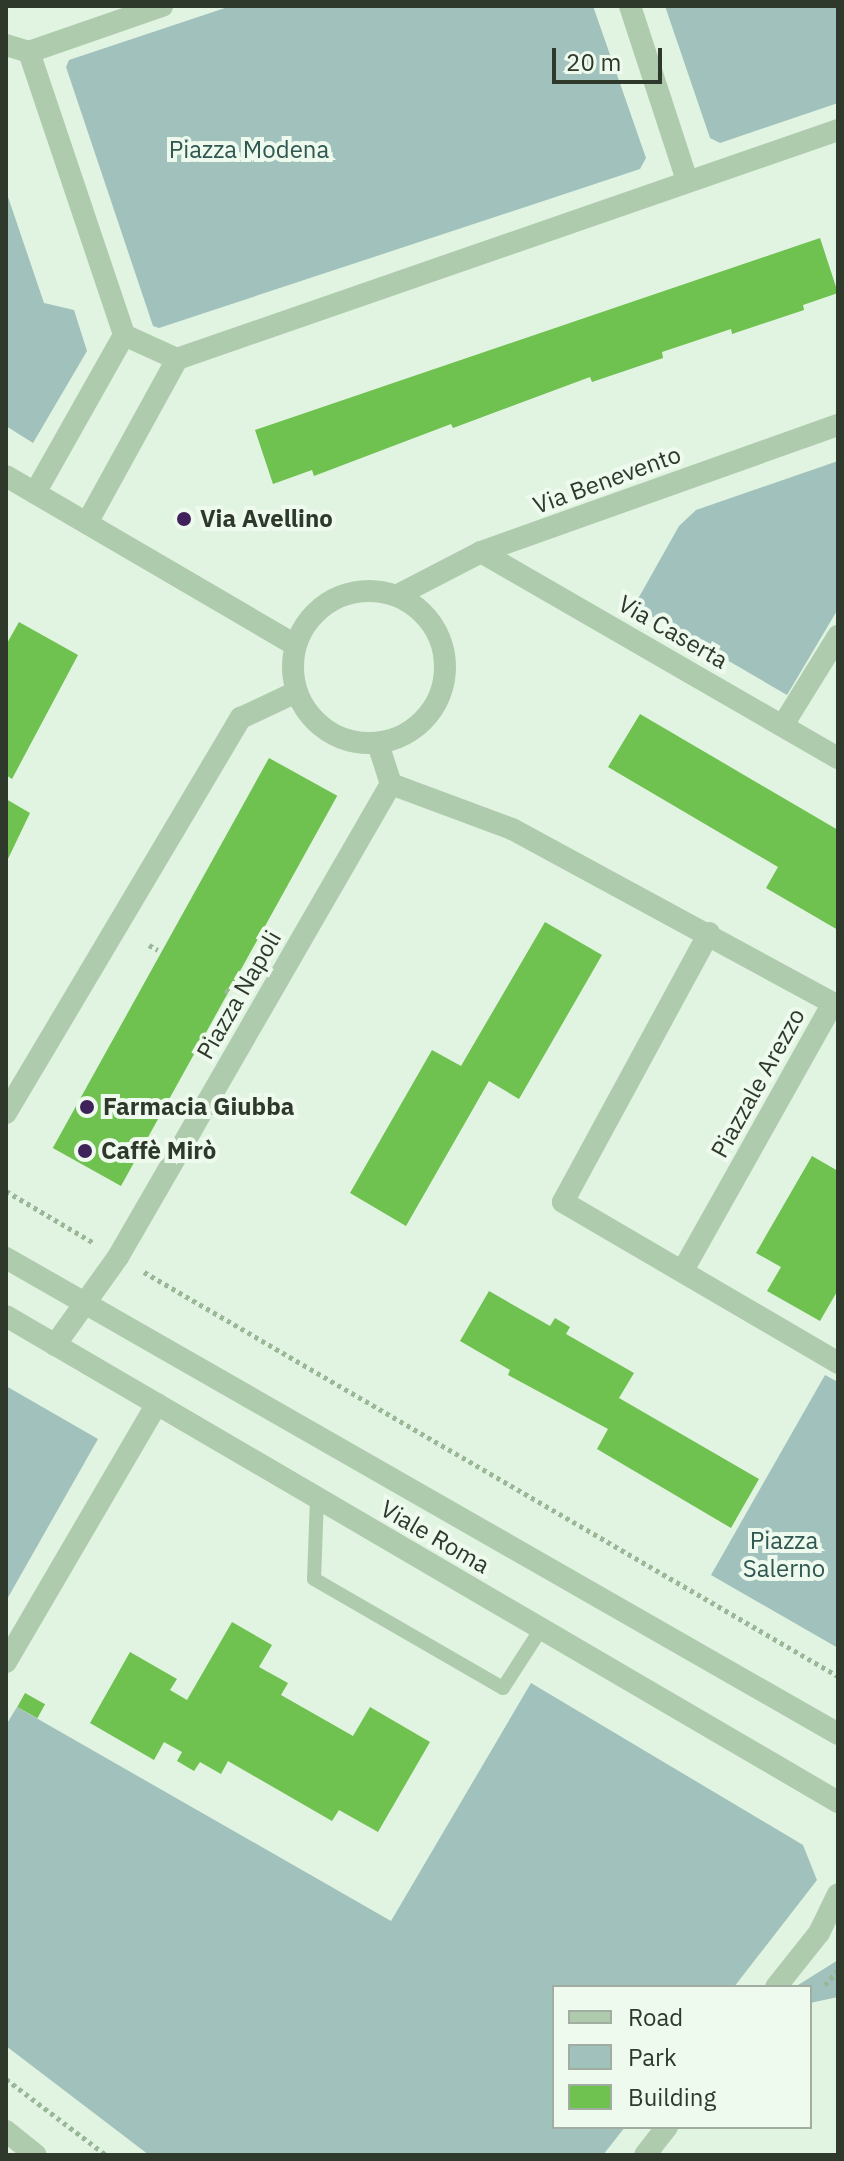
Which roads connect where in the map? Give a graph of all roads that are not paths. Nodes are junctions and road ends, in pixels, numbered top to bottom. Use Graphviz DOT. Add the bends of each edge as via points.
graph roads {
  1 [pos="162,6"];
  2 [pos="630,6"];
  3 [pos="6,45"];
  4 [pos="29,52"];
  5 [pos="838,130"];
  6 [pos="687,180"];
  7 [pos="124,335"];
  8 [pos="177,359"];
  9 [pos="838,425"];
  10 [pos="6,476"];
  11 [pos="35,493"];
  12 [pos="87,523"];
  13 [pos="481,552"];
  14 [pos="398,595"];
  15 [pos="838,636"];
  16 [pos="295,645"];
  17 [pos="296,692"];
  18 [pos="783,725"];
  19 [pos="378,744"];
  20 [pos="838,758"];
  21 [pos="391,784"];
  22 [pos="709,933"];
  23 [pos="6,1113"];
  24 [pos="6,1258"];
  25 [pos="683,1270"];
  26 [pos="82,1301"];
  27 [pos="6,1316"];
  28 [pos="55,1345"];
  29 [pos="838,1363"];
  30 [pos="157,1404"];
  31 [pos="317,1498"];
  32 [pos="541,1629"];
  33 [pos="6,1662"];
  34 [pos="838,1734"];
  35 [pos="838,1802"];
  36 [pos="838,1894"];
  37 [pos="828,1930"];
  38 [pos="778,1985"];
  39 [pos="665,2129"];
  40 [pos="6,2131"];
  41 [pos="36,2155"];
  42 [pos="645,2155"];
  1 -- 4 [label="street"];
  2 -- 6 [label="street"];
  3 -- 4 [label="street"];
  4 -- 7 [label="street"];
  5 -- 6 [label="street"];
  6 -- 8 [label="street"];
  7 -- 8 [label="street"];
  7 -- 11 [label="street"];
  8 -- 12 [label="street"];
  9 -- 13 [label="street, Via Benevento"];
  10 -- 11 [label="street"];
  11 -- 12 [label="street"];
  12 -- 16 [label="street"];
  13 -- 14 [label="street, Via Benevento"];
  13 -- 18 [label="street, Via Caserta"];
  14 -- 16 [label="street" via="373,590 325,604"];
  14 -- 19 [label="street" via="420,608 436,628 445,652 445,677 438,702 423,722 402,737"];
  15 -- 18 [label="street"];
  16 -- 17 [label="street"];
  17 -- 19 [label="street" via="328,733 352,743"];
  17 -- 23 [label="street" via="241,718"];
  18 -- 20 [label="street, Via Caserta"];
  19 -- 21 [label="street"];
  21 -- 22 [label="street, Piazzale Arezzo" via="512,829"];
  21 -- 26 [label="street, Piazza Napoli" via="118,1257"];
  22 -- 25 [label="street" via="563,1202"];
  22 -- 25 [label="street, Piazzale Arezzo" via="833,1003"];
  24 -- 26 [label="street, Viale Roma"];
  25 -- 29 [label="street"];
  26 -- 28 [label="street, Piazza Napoli"];
  26 -- 34 [label="street, Viale Roma"];
  27 -- 28 [label="street, Viale Roma"];
  28 -- 30 [label="street, Viale Roma"];
  30 -- 31 [label="street, Viale Roma"];
  30 -- 33 [label="street"];
  31 -- 32 [label="street, Viale Roma"];
  31 -- 32 [label="lane" via="314,1579 503,1688"];
  32 -- 35 [label="street, Viale Roma"];
  36 -- 37 [label="street"];
  37 -- 38 [label="street"];
  39 -- 42 [label="street"];
  40 -- 41 [label="street"];
}
